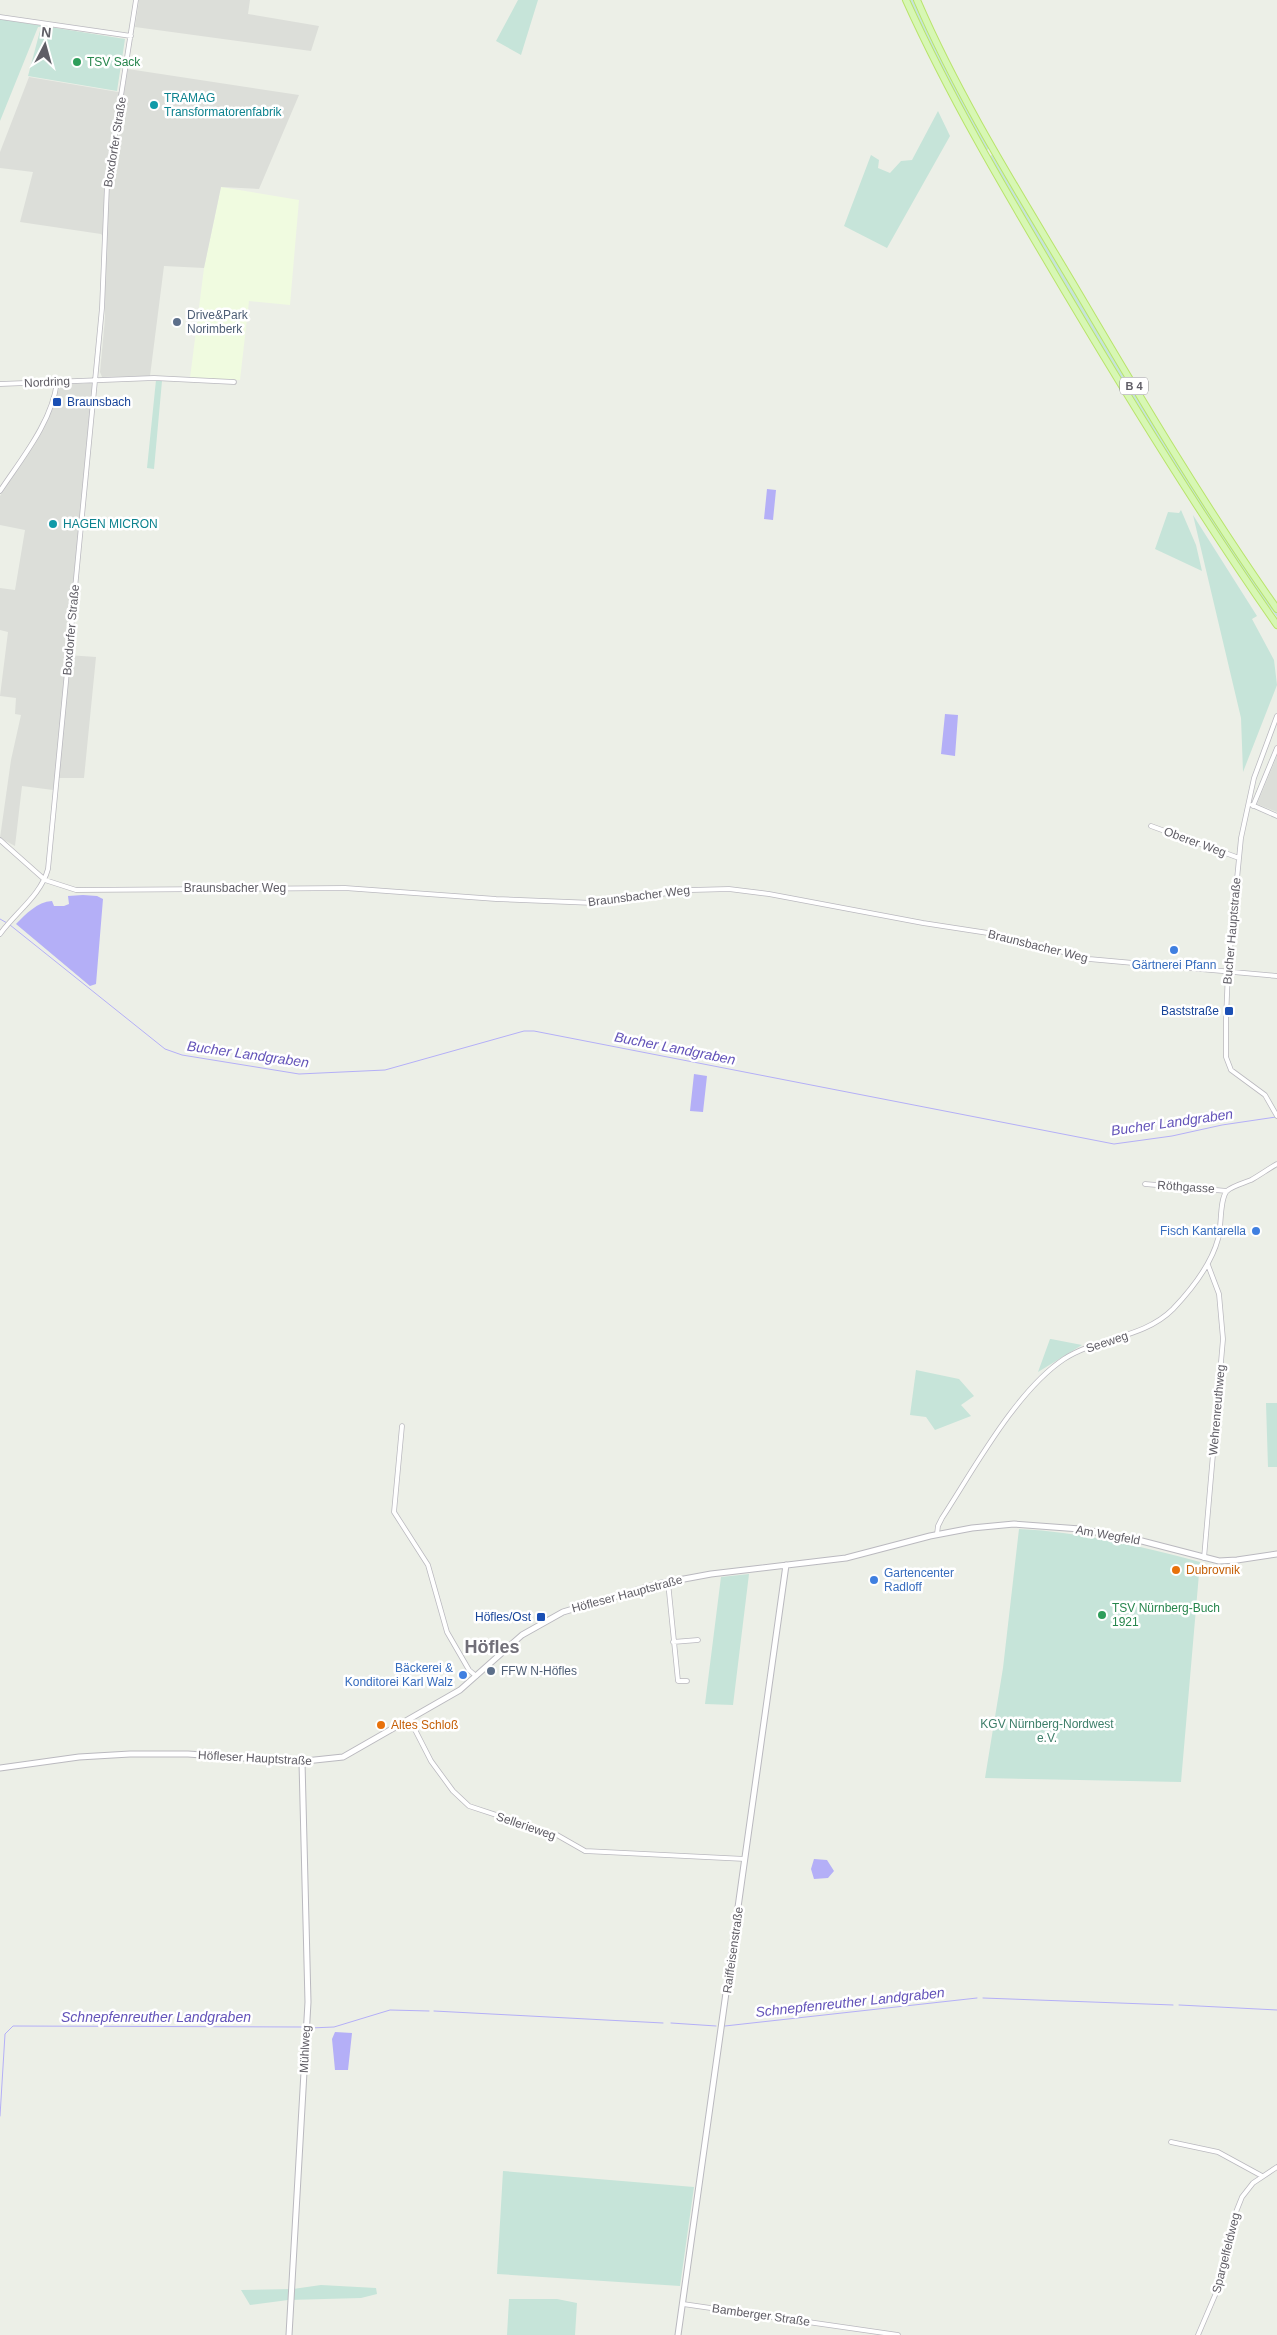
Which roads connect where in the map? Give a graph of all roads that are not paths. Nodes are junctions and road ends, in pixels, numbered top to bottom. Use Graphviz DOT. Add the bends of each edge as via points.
graph roads {
  1 [pos="136,0"];
  2 [pos="906,0"];
  3 [pos="917,0"];
  4 [pos="0,17"];
  5 [pos="131,36"];
  6 [pos="95,380"];
  7 [pos="57,382"];
  8 [pos="234,382"];
  9 [pos="0,384"];
  10 [pos="0,491"];
  11 [pos="1277,609"];
  12 [pos="1272,618"];
  13 [pos="1277,625"];
  14 [pos="1277,633"];
  15 [pos="1277,716"];
  16 [pos="1277,724"];
  17 [pos="1271,730"];
  18 [pos="1277,732"];
  19 [pos="1277,748"];
  20 [pos="1248,803"];
  21 [pos="1253,806"];
  22 [pos="1277,816"];
  23 [pos="1152,826"];
  24 [pos="0,840"];
  25 [pos="1239,858"];
  26 [pos="45,880"];
  27 [pos="0,934"];
  28 [pos="1228,971"];
  29 [pos="1277,976"];
  30 [pos="1276,1115"];
  31 [pos="1277,1164"];
  32 [pos="1145,1184"];
  33 [pos="1227,1191"];
  34 [pos="1208,1265"];
  35 [pos="402,1426"];
  36 [pos="937,1534"];
  37 [pos="1277,1554"];
  38 [pos="1204,1558"];
  39 [pos="786,1565"];
  40 [pos="668,1582"];
  41 [pos="698,1640"];
  42 [pos="673,1642"];
  43 [pos="476,1676"];
  44 [pos="687,1681"];
  45 [pos="410,1720"];
  46 [pos="302,1762"];
  47 [pos="0,1768"];
  48 [pos="745,1859"];
  49 [pos="1171,2142"];
  50 [pos="1277,2167"];
  51 [pos="1262,2176"];
  52 [pos="683,2304"];
  53 [pos="289,2335"];
  54 [pos="678,2335"];
  55 [pos="898,2335"];
  56 [pos="1198,2335"];
  1 -- 5 [label="street, Boxdorfer Straße"];
  2 -- 12 [label="main road, B 4" via="989,164 1150,432"];
  3 -- 11 [label="main road, B 4" via="998,159 1157,424"];
  4 -- 5 [label="street"];
  5 -- 6 [label="street, Boxdorfer Straße" via="107,185 102,308"];
  6 -- 7 [label="street, Nordring"];
  6 -- 8 [label="street" via="154,378"];
  6 -- 26 [label="street, Boxdorfer Straße"];
  7 -- 9 [label="street, Nordring"];
  7 -- 10 [label="street" via="48,413"];
  12 -- 13 [label="main road, B 4"];
  12 -- 14 [label="main road, B 4"];
  15 -- 17 [label="street, Bucher Hauptstraße"];
  16 -- 17 [label="street, Bucher Hauptstraße"];
  17 -- 18 [label="street"];
  17 -- 20 [label="street, Bucher Hauptstraße"];
  19 -- 21 [label="street"];
  20 -- 21 [label="street"];
  20 -- 25 [label="street, Bucher Hauptstraße"];
  21 -- 22 [label="street"];
  23 -- 25 [label="street, Oberer Weg"];
  24 -- 26 [label="street"];
  25 -- 28 [label="street, Bucher Hauptstraße"];
  26 -- 27 [label="street"];
  26 -- 28 [label="street, Braunsbacher Weg" via="63,888 82,891 345,888 586,903 692,890 730,889 1001,935 1089,959"];
  28 -- 29 [label="street"];
  28 -- 30 [label="street, Bucher Hauptstraße" via="1228,1063 1236,1076 1265,1095"];
  31 -- 33 [label="street"];
  32 -- 33 [label="street, Röthgasse"];
  33 -- 34 [label="street, Seeweg" via="1218,1239"];
  34 -- 36 [label="street, Seeweg" via="1162,1319 1139,1331 1065,1358 1043,1375 1024,1396 989,1447 942,1518"];
  34 -- 38 [label="street, Wehrenreuthweg" via="1219,1294 1222,1339"];
  35 -- 43 [label="street" via="394,1512 428,1565 446,1632"];
  36 -- 38 [label="street, Am Wegfeld" via="995,1525 1057,1526 1123,1536"];
  36 -- 39 [label="street, Höfleser Hauptstraße" via="850,1557"];
  37 -- 38 [label="street, Am Wegfeld" via="1230,1561"];
  39 -- 40 [label="street, Höfleser Hauptstraße"];
  39 -- 48 [label="street, Raiffeisenstraße"];
  40 -- 42 [label="street"];
  40 -- 43 [label="street, Höfleser Hauptstraße" via="610,1596 553,1616 512,1642"];
  41 -- 42 [label="street"];
  42 -- 44 [label="street" via="678,1681"];
  43 -- 45 [label="street, Höfleser Hauptstraße" via="460,1690"];
  45 -- 46 [label="street, Höfleser Hauptstraße" via="348,1756"];
  45 -- 48 [label="street, Sellerieweg" via="431,1761 453,1791 469,1806 557,1835 584,1851"];
  46 -- 47 [label="street, Höfleser Hauptstraße" via="141,1754 79,1757"];
  46 -- 53 [label="street, Mühlweg" via="308,2002"];
  48 -- 52 [label="street, Raiffeisenstraße"];
  49 -- 51 [label="street" via="1218,2152"];
  50 -- 51 [label="street, Spargelfeldweg"];
  51 -- 56 [label="street, Spargelfeldweg" via="1242,2198 1234,2217 1220,2286"];
  52 -- 54 [label="street, Raiffeisenstraße"];
  52 -- 55 [label="street, Bamberger Straße"];
}
